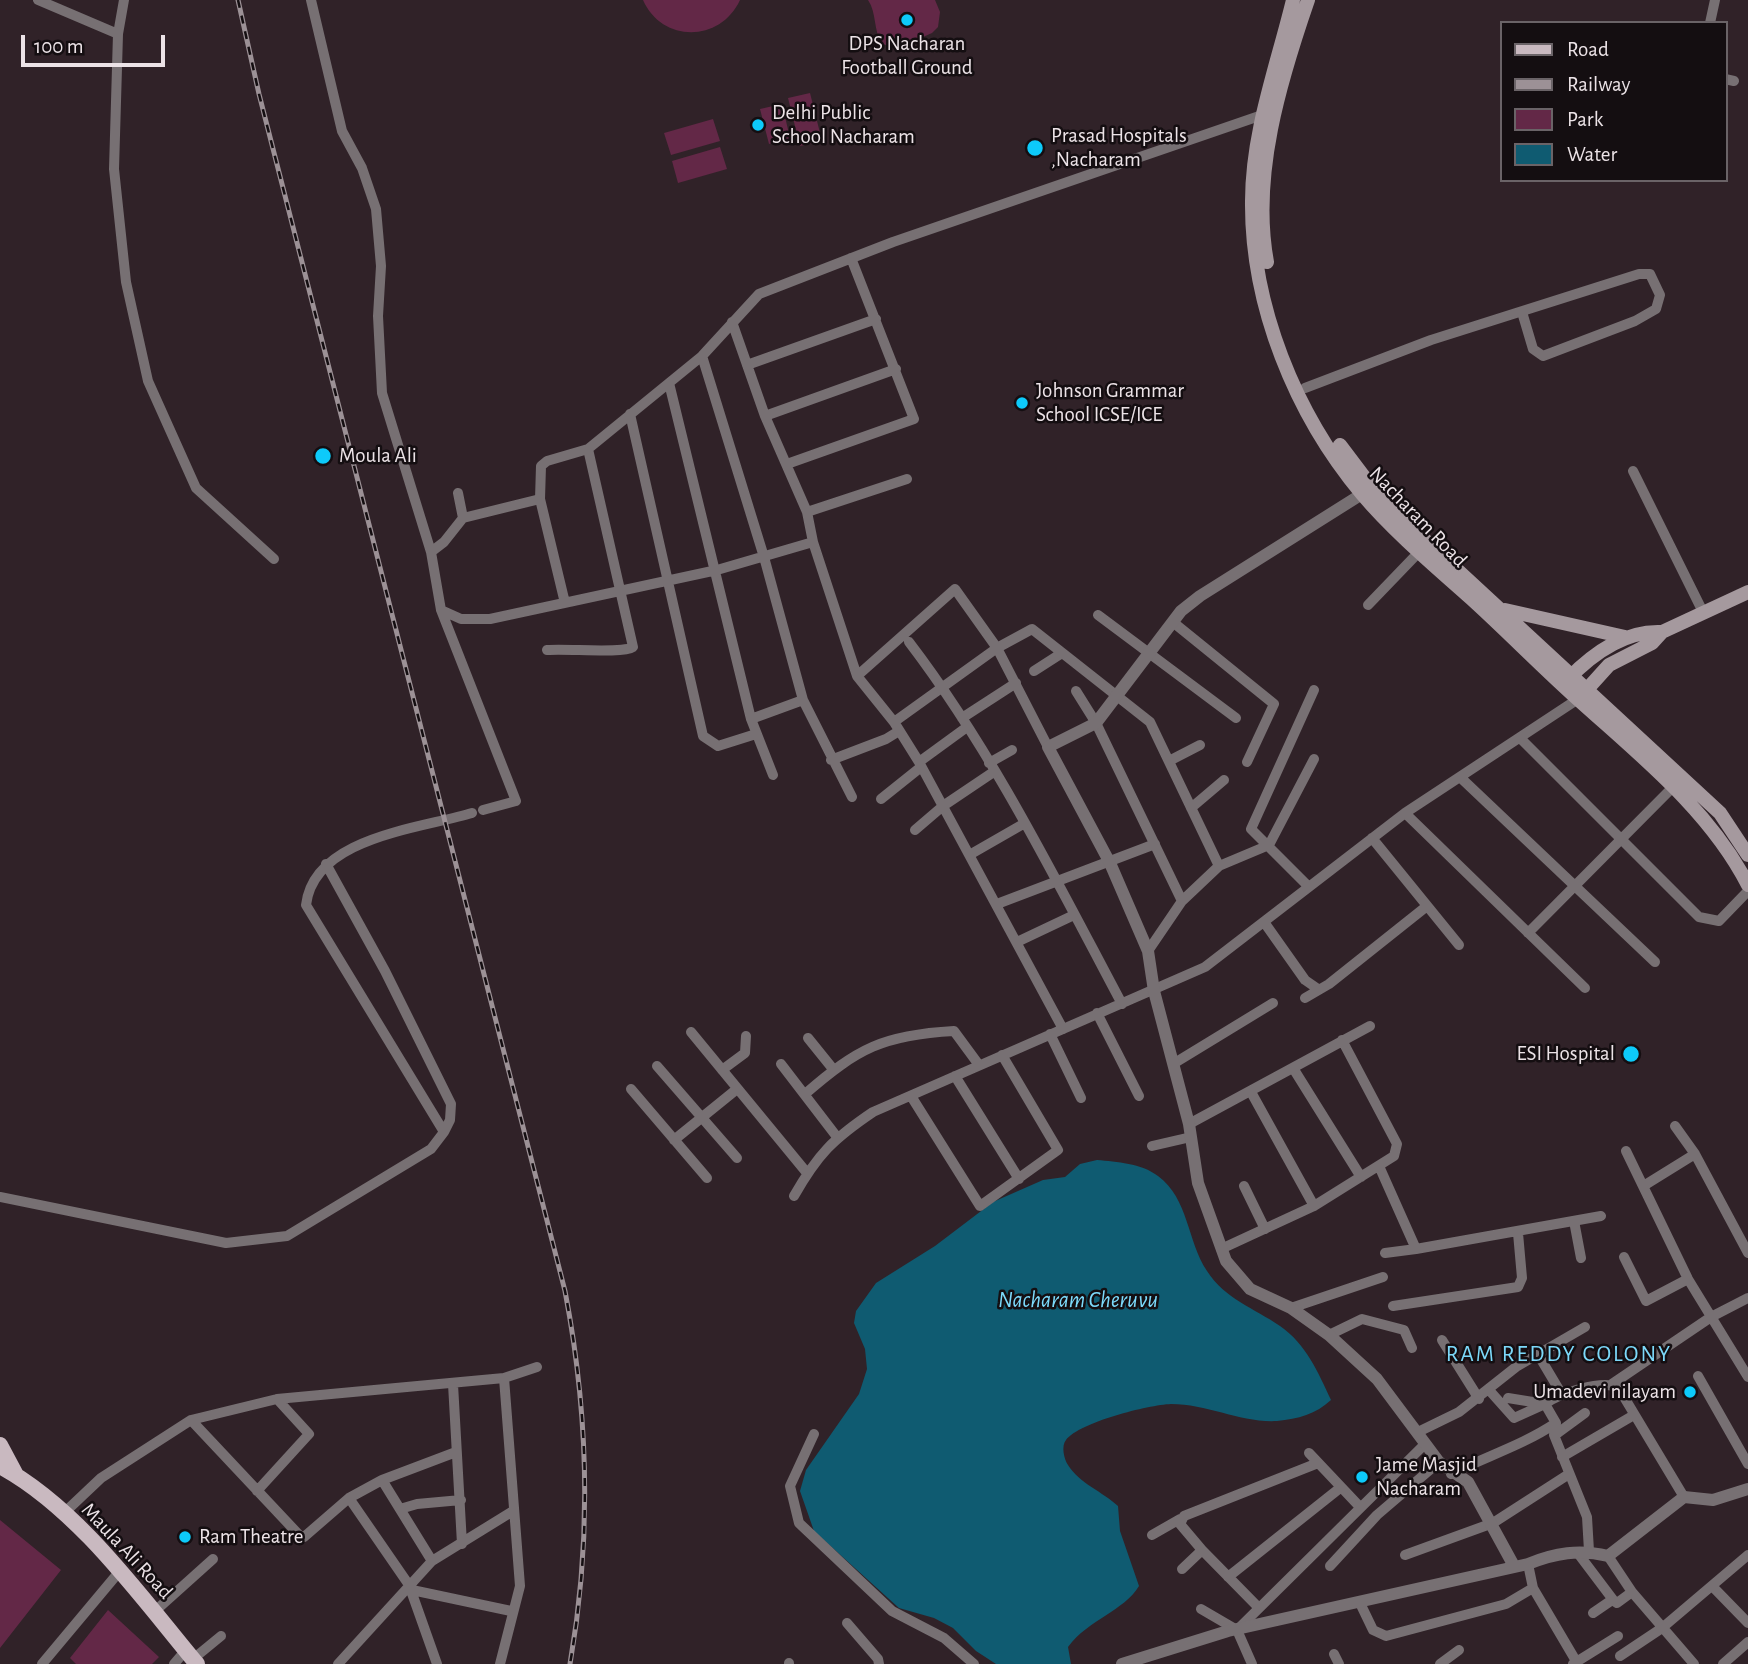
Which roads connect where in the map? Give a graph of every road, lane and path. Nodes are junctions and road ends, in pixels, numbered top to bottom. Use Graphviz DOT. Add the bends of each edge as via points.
graph roads {
  1 [pos="38,0"];
  2 [pos="124,0"];
  3 [pos="312,0"];
  4 [pos="1293,0"];
  5 [pos="1308,0"];
  6 [pos="1715,0"];
  7 [pos="1710,21"];
  8 [pos="118,34"];
  9 [pos="1269,113"];
  10 [pos="852,258"];
  11 [pos="1522,312"];
  12 [pos="876,318"];
  13 [pos="732,322"];
  14 [pos="702,356"];
  15 [pos="747,365"];
  16 [pos="896,369"];
  17 [pos="669,383"];
  18 [pos="1305,388"];
  19 [pos="630,414"];
  20 [pos="765,416"];
  21 [pos="587,449"];
  22 [pos="786,464"];
  23 [pos="1633,471"];
  24 [pos="907,479"];
  25 [pos="458,493"];
  26 [pos="1362,494"];
  27 [pos="540,499"];
  28 [pos="807,512"];
  29 [pos="463,518"];
  30 [pos="813,542"];
  31 [pos="430,552"];
  32 [pos="1419,552"];
  33 [pos="764,557"];
  34 [pos="274,559"];
  35 [pos="717,570"];
  36 [pos="668,579"];
  37 [pos="622,590"];
  38 [pos="1748,592"];
  39 [pos="565,603"];
  40 [pos="1368,605"];
  41 [pos="441,610"];
  42 [pos="1504,610"];
  43 [pos="1703,612"];
  44 [pos="1098,615"];
  45 [pos="1174,623"];
  46 [pos="1662,632"];
  47 [pos="1625,637"];
  48 [pos="909,642"];
  49 [pos="996,648"];
  50 [pos="547,650"];
  51 [pos="1150,652"];
  52 [pos="1062,653"];
  53 [pos="1034,671"];
  54 [pos="857,676"];
  55 [pos="1567,680"];
  56 [pos="1016,683"];
  57 [pos="943,687"];
  58 [pos="1314,690"];
  59 [pos="1076,691"];
  60 [pos="1583,694"];
  61 [pos="1115,697"];
  62 [pos="803,700"];
  63 [pos="1236,718"];
  64 [pos="751,719"];
  65 [pos="965,723"];
  66 [pos="1096,723"];
  67 [pos="897,727"];
  68 [pos="756,734"];
  69 [pos="1521,739"];
  70 [pos="1200,745"];
  71 [pos="1048,747"];
  72 [pos="1012,750"];
  73 [pos="1314,759"];
  74 [pos="831,760"];
  75 [pos="1169,761"];
  76 [pos="1247,762"];
  77 [pos="920,764"];
  78 [pos="992,767"];
  79 [pos="774,775"];
  80 [pos="1461,778"];
  81 [pos="1224,780"];
  82 [pos="1673,787"];
  83 [pos="852,797"];
  84 [pos="881,799"];
  85 [pos="943,806"];
  86 [pos="1191,808"];
  87 [pos="1405,813"];
  88 [pos="1025,823"];
  89 [pos="915,830"];
  90 [pos="1372,838"];
  91 [pos="1620,839"];
  92 [pos="1155,844"];
  93 [pos="1269,845"];
  94 [pos="971,854"];
  95 [pos="1748,855"];
  96 [pos="1110,863"];
  97 [pos="326,864"];
  98 [pos="1219,866"];
  99 [pos="1054,882"];
  100 [pos="1748,884"];
  101 [pos="1308,886"];
  102 [pos="1572,886"];
  103 [pos="1748,891"];
  104 [pos="1182,901"];
  105 [pos="997,904"];
  106 [pos="1427,905"];
  107 [pos="1074,915"];
  108 [pos="1264,922"];
  109 [pos="1528,933"];
  110 [pos="1017,942"];
  111 [pos="1459,945"];
  112 [pos="1148,950"];
  113 [pos="1655,962"];
  114 [pos="1585,988"];
  115 [pos="1318,989"];
  116 [pos="1154,991"];
  117 [pos="1305,998"];
  118 [pos="1273,1003"];
  119 [pos="1122,1004"];
  120 [pos="1097,1013"];
  121 [pos="1370,1026"];
  122 [pos="1063,1029"];
  123 [pos="691,1032"];
  124 [pos="1051,1034"];
  125 [pos="746,1036"];
  126 [pos="808,1038"];
  127 [pos="1342,1040"];
  128 [pos="1002,1055"];
  129 [pos="781,1064"];
  130 [pos="1173,1064"];
  131 [pos="979,1065"];
  132 [pos="657,1066"];
  133 [pos="1293,1068"];
  134 [pos="834,1069"];
  135 [pos="722,1070"];
  136 [pos="955,1076"];
  137 [pos="631,1089"];
  138 [pos="737,1089"];
  139 [pos="1251,1092"];
  140 [pos="805,1094"];
  141 [pos="911,1096"];
  142 [pos="1139,1096"];
  143 [pos="1081,1098"];
  144 [pos="701,1118"];
  145 [pos="1675,1126"];
  146 [pos="1190,1130"];
  147 [pos="444,1132"];
  148 [pos="837,1137"];
  149 [pos="674,1140"];
  150 [pos="1152,1146"];
  151 [pos="1626,1151"];
  152 [pos="1695,1154"];
  153 [pos="737,1158"];
  154 [pos="1380,1166"];
  155 [pos="807,1173"];
  156 [pos="1361,1177"];
  157 [pos="707,1178"];
  158 [pos="1019,1179"];
  159 [pos="1645,1185"];
  160 [pos="1244,1186"];
  161 [pos="793,1196"];
  162 [pos="0,1197"];
  163 [pos="1314,1206"];
  164 [pos="1601,1216"];
  165 [pos="1574,1221"];
  166 [pos="1265,1229"];
  167 [pos="1518,1233"];
  168 [pos="1221,1249"];
  169 [pos="1416,1249"];
  170 [pos="1385,1253"];
  171 [pos="1748,1253"];
  172 [pos="1624,1257"];
  173 [pos="1581,1258"];
  174 [pos="1383,1276"];
  175 [pos="1688,1279"];
  176 [pos="1748,1298"];
  177 [pos="1393,1306"];
  178 [pos="1290,1308"];
  179 [pos="1711,1317"];
  180 [pos="1585,1327"];
  181 [pos="1329,1335"];
  182 [pos="1442,1340"];
  183 [pos="1412,1348"];
  184 [pos="1539,1356"];
  185 [pos="1745,1364"];
  186 [pos="537,1367"];
  187 [pos="1698,1376"];
  188 [pos="1748,1377"];
  189 [pos="504,1378"];
  190 [pos="453,1384"];
  191 [pos="1612,1384"];
  192 [pos="1489,1390"];
  193 [pos="1561,1393"];
  194 [pos="1508,1398"];
  195 [pos="276,1399"];
  196 [pos="1479,1399"];
  197 [pos="1545,1404"];
  198 [pos="1585,1413"];
  199 [pos="1634,1415"];
  200 [pos="191,1420"];
  201 [pos="1556,1423"];
  202 [pos="1418,1432"];
  203 [pos="814,1434"];
  204 [pos="1554,1435"];
  205 [pos="1425,1444"];
  206 [pos="0,1445"];
  207 [pos="456,1452"];
  208 [pos="1309,1453"];
  209 [pos="1562,1457"];
  210 [pos="1439,1462"];
  211 [pos="1318,1463"];
  212 [pos="1748,1464"];
  213 [pos="0,1466"];
  214 [pos="1451,1474"];
  215 [pos="1569,1474"];
  216 [pos="16,1475"];
  217 [pos="382,1479"];
  218 [pos="1340,1488"];
  219 [pos="1748,1489"];
  220 [pos="257,1491"];
  221 [pos="1684,1497"];
  222 [pos="349,1498"];
  223 [pos="461,1500"];
  224 [pos="1360,1507"];
  225 [pos="400,1509"];
  226 [pos="513,1511"];
  227 [pos="64,1513"];
  228 [pos="1180,1519"];
  229 [pos="1493,1523"];
  230 [pos="1152,1535"];
  231 [pos="462,1544"];
  232 [pos="1202,1550"];
  233 [pos="1583,1552"];
  234 [pos="1405,1555"];
  235 [pos="1748,1555"];
  236 [pos="1608,1556"];
  237 [pos="213,1559"];
  238 [pos="432,1561"];
  239 [pos="1528,1564"];
  240 [pos="1330,1566"];
  241 [pos="1514,1566"];
  242 [pos="1182,1569"];
  243 [pos="119,1572"];
  244 [pos="1228,1577"];
  245 [pos="1712,1586"];
  246 [pos="410,1587"];
  247 [pos="1533,1588"];
  248 [pos="1632,1592"];
  249 [pos="1612,1600"];
  250 [pos="1360,1603"];
  251 [pos="1259,1608"];
  252 [pos="1201,1609"];
  253 [pos="511,1611"];
  254 [pos="154,1612"];
  255 [pos="1593,1613"];
  256 [pos="847,1623"];
  257 [pos="1748,1623"];
  258 [pos="1662,1628"];
  259 [pos="1237,1630"];
  260 [pos="221,1636"];
  261 [pos="1618,1636"];
  262 [pos="1748,1642"];
  263 [pos="1459,1650"];
  264 [pos="1620,1657"];
  265 [pos="192,1658"];
  266 [pos="1574,1662"];
  267 [pos="42,1664"];
  268 [pos="174,1664"];
  269 [pos="338,1664"];
  270 [pos="438,1664"];
  271 [pos="500,1664"];
  272 [pos="879,1664"];
  273 [pos="974,1664"];
  274 [pos="1122,1664"];
  275 [pos="1252,1664"];
  276 [pos="1440,1664"];
  277 [pos="1694,1664"];
  278 [pos="1723,1664"];
  1 -- 8 [label="street"];
  2 -- 8 [label="street"];
  3 -- 31 [label="street" via="342,131 362,167 376,209 382,393"];
  4 -- 9 [label="main road, Nacharam Road"];
  5 -- 9 [label="main road, Nacharam Road"];
  6 -- 7 [label="street"];
  8 -- 34 [label="street" via="114,169 126,282 148,381 196,488"];
  9 -- 10 [label="street"];
  9 -- 18 [label="main road, Nacharam Road" via="1265,253 1281,328"];
  9 -- 26 [label="main road, Nacharam Road" via="1255,159 1253,236 1272,330 1310,415"];
  10 -- 12 [label="street"];
  10 -- 13 [label="street" via="759,294"];
  11 -- 11 [label="street" via="1533,349 1543,356 1635,321 1656,309 1660,295 1653,276 1646,273"];
  11 -- 18 [label="street" via="1431,340"];
  12 -- 15 [label="street"];
  12 -- 16 [label="street"];
  13 -- 14 [label="street"];
  13 -- 15 [label="street"];
  14 -- 17 [label="street"];
  14 -- 33 [label="street"];
  15 -- 20 [label="street"];
  16 -- 20 [label="street"];
  16 -- 22 [label="street" via="914,419"];
  17 -- 19 [label="street"];
  17 -- 35 [label="street"];
  18 -- 42 [label="main road, Nacharam Road" via="1348,458 1374,490"];
  19 -- 21 [label="street"];
  19 -- 36 [label="street"];
  20 -- 22 [label="street"];
  21 -- 27 [label="street" via="541,466"];
  21 -- 37 [label="street"];
  22 -- 28 [label="street"];
  23 -- 43 [label="street"];
  24 -- 28 [label="street"];
  25 -- 29 [label="street"];
  26 -- 32 [label="main road, Nacharam Road"];
  26 -- 45 [label="street" via="1200,596"];
  27 -- 29 [label="street"];
  27 -- 39 [label="street"];
  28 -- 30 [label="street"];
  29 -- 31 [label="street"];
  30 -- 33 [label="street"];
  30 -- 54 [label="street"];
  31 -- 41 [label="street"];
  32 -- 40 [label="street"];
  32 -- 55 [label="main road, Nacharam Road"];
  33 -- 35 [label="street"];
  33 -- 62 [label="street"];
  35 -- 36 [label="street"];
  35 -- 64 [label="street"];
  36 -- 37 [label="street"];
  36 -- 68 [label="street" via="703,736 718,746"];
  37 -- 39 [label="street"];
  37 -- 50 [label="street" via="633,647"];
  38 -- 43 [label="main road"];
  39 -- 41 [label="street" via="490,619 461,620"];
  41 -- 97 [label="street" via="516,801 381,836"];
  42 -- 47 [label="main road"];
  42 -- 55 [label="main road, Nacharam Road"];
  43 -- 46 [label="main road"];
  44 -- 51 [label="street"];
  45 -- 51 [label="street"];
  45 -- 76 [label="street" via="1274,704"];
  46 -- 47 [label="main road"];
  46 -- 60 [label="main road" via="1652,643 1609,665"];
  47 -- 55 [label="main road" via="1596,654"];
  48 -- 57 [label="street"];
  49 -- 52 [label="street" via="1032,629"];
  49 -- 54 [label="street" via="955,589"];
  49 -- 56 [label="street"];
  49 -- 57 [label="street"];
  51 -- 61 [label="street"];
  51 -- 63 [label="street"];
  52 -- 53 [label="street"];
  52 -- 61 [label="street"];
  54 -- 67 [label="street"];
  55 -- 60 [label="main road, Nacharam Road"];
  56 -- 65 [label="street"];
  56 -- 71 [label="street"];
  57 -- 65 [label="street"];
  57 -- 67 [label="street"];
  58 -- 93 [label="street" via="1251,829"];
  59 -- 66 [label="street"];
  60 -- 69 [label="street"];
  60 -- 82 [label="main road, Nacharam Road"];
  60 -- 95 [label="main road, Nacharam Road" via="1720,813"];
  61 -- 66 [label="street"];
  61 -- 75 [label="street" via="1150,722"];
  62 -- 64 [label="street"];
  62 -- 74 [label="street"];
  64 -- 68 [label="street"];
  65 -- 77 [label="street"];
  65 -- 78 [label="street"];
  66 -- 71 [label="street"];
  66 -- 92 [label="street"];
  67 -- 74 [label="street" via="886,739"];
  67 -- 77 [label="street"];
  68 -- 79 [label="street"];
  69 -- 80 [label="street"];
  69 -- 91 [label="street"];
  70 -- 75 [label="street"];
  71 -- 96 [label="street"];
  72 -- 78 [label="street"];
  73 -- 93 [label="street"];
  74 -- 83 [label="street"];
  75 -- 86 [label="street"];
  77 -- 84 [label="street"];
  77 -- 85 [label="street"];
  78 -- 85 [label="street"];
  78 -- 88 [label="street"];
  80 -- 87 [label="street"];
  80 -- 102 [label="street"];
  81 -- 86 [label="street"];
  82 -- 91 [label="street"];
  82 -- 100 [label="main road, Nacharam Road" via="1713,829"];
  85 -- 89 [label="street"];
  85 -- 94 [label="street"];
  86 -- 98 [label="street"];
  87 -- 90 [label="street"];
  87 -- 109 [label="street"];
  88 -- 94 [label="street"];
  88 -- 99 [label="street"];
  90 -- 101 [label="street"];
  90 -- 106 [label="street"];
  91 -- 102 [label="street"];
  91 -- 103 [label="street" via="1699,917 1719,921"];
  92 -- 96 [label="street"];
  92 -- 104 [label="street"];
  93 -- 98 [label="street"];
  93 -- 101 [label="street"];
  94 -- 105 [label="street"];
  96 -- 99 [label="street"];
  96 -- 112 [label="street"];
  97 -- 147 [label="street" via="451,1104"];
  97 -- 147 [label="street" via="308,888 307,911"];
  98 -- 104 [label="street"];
  99 -- 105 [label="street"];
  99 -- 107 [label="street"];
  101 -- 108 [label="street"];
  102 -- 109 [label="street"];
  102 -- 113 [label="street"];
  104 -- 112 [label="street"];
  105 -- 110 [label="street"];
  106 -- 111 [label="street"];
  106 -- 115 [label="street"];
  107 -- 110 [label="street"];
  107 -- 119 [label="street"];
  108 -- 115 [label="street" via="1305,980"];
  108 -- 116 [label="street" via="1205,967"];
  109 -- 114 [label="street"];
  110 -- 122 [label="street"];
  112 -- 116 [label="street"];
  115 -- 117 [label="street"];
  116 -- 119 [label="street"];
  116 -- 130 [label="street"];
  118 -- 130 [label="street"];
  119 -- 120 [label="street"];
  120 -- 122 [label="street"];
  120 -- 142 [label="street"];
  121 -- 127 [label="street"];
  122 -- 124 [label="street"];
  123 -- 135 [label="street"];
  124 -- 128 [label="street"];
  124 -- 143 [label="street"];
  125 -- 135 [label="street" via="745,1052"];
  126 -- 134 [label="street"];
  127 -- 133 [label="street"];
  127 -- 154 [label="street" via="1397,1143 1394,1156"];
  128 -- 131 [label="street"];
  128 -- 158 [label="street" via="1058,1150"];
  129 -- 140 [label="street"];
  130 -- 146 [label="street"];
  131 -- 134 [label="street" via="954,1031 889,1040 867,1047"];
  131 -- 136 [label="street"];
  132 -- 144 [label="street"];
  133 -- 139 [label="street"];
  133 -- 156 [label="street"];
  134 -- 140 [label="street"];
  135 -- 138 [label="street"];
  136 -- 141 [label="street"];
  136 -- 158 [label="street"];
  137 -- 149 [label="street"];
  138 -- 144 [label="street"];
  138 -- 155 [label="street"];
  139 -- 146 [label="street"];
  139 -- 163 [label="street"];
  140 -- 148 [label="street"];
  141 -- 148 [label="street" via="873,1112"];
  141 -- 158 [label="street" via="979,1206"];
  144 -- 149 [label="street"];
  144 -- 153 [label="street"];
  145 -- 152 [label="street"];
  146 -- 150 [label="street"];
  146 -- 168 [label="street" via="1198,1183"];
  147 -- 162 [label="street" via="431,1149 287,1236 226,1243"];
  148 -- 155 [label="street"];
  149 -- 157 [label="street"];
  151 -- 159 [label="street"];
  152 -- 159 [label="street"];
  152 -- 171 [label="street"];
  154 -- 156 [label="street"];
  154 -- 169 [label="street"];
  155 -- 161 [label="street"];
  156 -- 163 [label="street"];
  159 -- 175 [label="street"];
  160 -- 166 [label="street"];
  163 -- 166 [label="street"];
  164 -- 165 [label="street"];
  165 -- 167 [label="street"];
  165 -- 173 [label="street"];
  166 -- 168 [label="street"];
  167 -- 169 [label="street"];
  167 -- 177 [label="street" via="1522,1278 1518,1287"];
  168 -- 178 [label="street" via="1250,1289"];
  169 -- 170 [label="street"];
  172 -- 175 [label="street" via="1646,1301"];
  174 -- 178 [label="street"];
  175 -- 179 [label="street"];
  176 -- 179 [label="street"];
  178 -- 181 [label="street"];
  179 -- 185 [label="street"];
  179 -- 191 [label="street"];
  180 -- 184 [label="street"];
  181 -- 183 [label="street" via="1362,1319 1404,1330"];
  181 -- 202 [label="street" via="1377,1379"];
  182 -- 196 [label="street"];
  184 -- 192 [label="street" via="1516,1367"];
  184 -- 193 [label="street"];
  185 -- 188 [label="street"];
  186 -- 189 [label="street"];
  187 -- 212 [label="street"];
  189 -- 190 [label="street"];
  189 -- 226 [label="street"];
  190 -- 195 [label="street"];
  190 -- 207 [label="street"];
  191 -- 193 [label="street"];
  191 -- 199 [label="street" via="1624,1394"];
  192 -- 196 [label="street"];
  192 -- 197 [label="street" via="1514,1418"];
  193 -- 197 [label="street"];
  194 -- 197 [label="street"];
  195 -- 200 [label="street"];
  195 -- 220 [label="street" via="309,1434"];
  196 -- 202 [label="street"];
  197 -- 201 [label="street"];
  198 -- 204 [label="street"];
  199 -- 209 [label="street"];
  199 -- 221 [label="street"];
  200 -- 220 [label="street"];
  200 -- 227 [label="street" via="101,1478"];
  201 -- 204 [label="street"];
  201 -- 214 [label="street" via="1505,1453"];
  202 -- 205 [label="street"];
  203 -- 273 [label="street" via="789,1486 799,1523 892,1611 944,1638"];
  204 -- 209 [label="street"];
  205 -- 210 [label="street"];
  205 -- 224 [label="street"];
  206 -- 216 [label="main road, Maula Ali Road"];
  207 -- 217 [label="street"];
  207 -- 223 [label="street"];
  208 -- 211 [label="street"];
  209 -- 215 [label="street"];
  210 -- 214 [label="street"];
  210 -- 240 [label="street" via="1377,1515"];
  211 -- 218 [label="street"];
  211 -- 228 [label="street"];
  213 -- 216 [label="main road, Maula Ali Road"];
  214 -- 229 [label="street" via="1468,1482"];
  215 -- 229 [label="street"];
  215 -- 233 [label="street" via="1587,1517"];
  216 -- 227 [label="main road, Maula Ali Road"];
  217 -- 222 [label="street"];
  217 -- 225 [label="street"];
  218 -- 224 [label="street"];
  218 -- 244 [label="street"];
  219 -- 221 [label="street" via="1713,1500"];
  220 -- 222 [label="street" via="300,1536"];
  221 -- 236 [label="street"];
  222 -- 246 [label="street"];
  223 -- 225 [label="street"];
  223 -- 231 [label="street"];
  224 -- 251 [label="street"];
  225 -- 238 [label="street"];
  226 -- 231 [label="street"];
  226 -- 253 [label="street" via="520,1586"];
  227 -- 243 [label="main road, Maula Ali Road"];
  228 -- 230 [label="street"];
  228 -- 232 [label="street"];
  229 -- 234 [label="street"];
  229 -- 241 [label="street"];
  231 -- 238 [label="street"];
  232 -- 242 [label="street"];
  232 -- 244 [label="street"];
  233 -- 236 [label="street"];
  233 -- 239 [label="street" via="1550,1555"];
  233 -- 249 [label="street"];
  235 -- 245 [label="street"];
  236 -- 248 [label="street"];
  237 -- 254 [label="street"];
  238 -- 246 [label="street"];
  239 -- 241 [label="street"];
  239 -- 247 [label="street"];
  241 -- 250 [label="street"];
  243 -- 254 [label="main road, Maula Ali Road"];
  243 -- 267 [label="street"];
  244 -- 251 [label="street"];
  245 -- 257 [label="street"];
  245 -- 258 [label="street"];
  246 -- 253 [label="street"];
  246 -- 269 [label="street"];
  246 -- 270 [label="street"];
  247 -- 250 [label="street" via="1506,1604 1386,1636 1373,1630"];
  247 -- 266 [label="street"];
  248 -- 249 [label="street" via="1617,1603"];
  248 -- 258 [label="street"];
  249 -- 255 [label="street"];
  250 -- 259 [label="street"];
  251 -- 259 [label="street"];
  252 -- 259 [label="street"];
  253 -- 271 [label="street"];
  254 -- 265 [label="main road, Maula Ali Road"];
  256 -- 272 [label="street"];
  258 -- 264 [label="street"];
  258 -- 277 [label="street"];
  259 -- 274 [label="street"];
  259 -- 275 [label="street"];
  260 -- 265 [label="street"];
  261 -- 266 [label="street"];
  262 -- 278 [label="street"];
  263 -- 276 [label="street"];
  265 -- 268 [label="street"];
}
